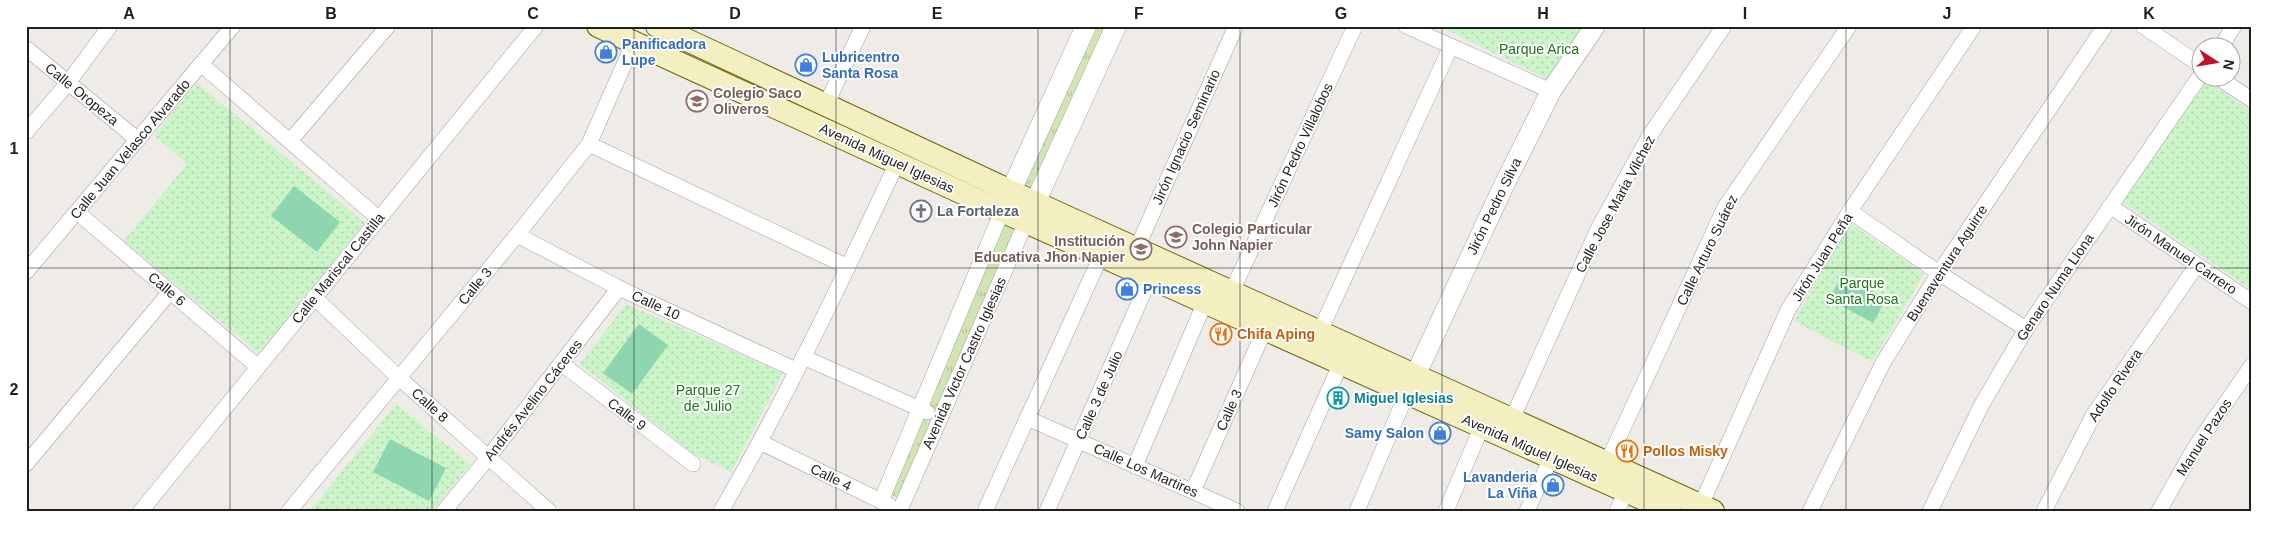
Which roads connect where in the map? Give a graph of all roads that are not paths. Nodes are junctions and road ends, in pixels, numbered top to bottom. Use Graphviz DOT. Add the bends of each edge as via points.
graph roads {
  1 [pos="110,26"];
  2 [pos="233,26"];
  3 [pos="388,26"];
  4 [pos="536,26"];
  5 [pos="598,26"];
  6 [pos="657,26"];
  7 [pos="863,26"];
  8 [pos="1086,26"];
  9 [pos="1116,26"];
  10 [pos="1236,26"];
  11 [pos="1355,26"];
  12 [pos="1406,26"];
  13 [pos="1595,26"];
  14 [pos="1724,26"];
  15 [pos="1849,26"];
  16 [pos="2105,26"];
  17 [pos="2143,26"];
  18 [pos="2234,26"];
  19 [pos="1966,29"];
  20 [pos="2226,38"];
  21 [pos="634,42"];
  22 [pos="1451,46"];
  23 [pos="26,48"];
  24 [pos="2190,58"];
  25 [pos="201,64"];
  26 [pos="68,83"];
  27 [pos="2192,88"];
  28 [pos="2234,88"];
  29 [pos="1551,90"];
  30 [pos="2252,100"];
  31 [pos="826,105"];
  32 [pos="26,132"];
  33 [pos="138,140"];
  34 [pos="290,141"];
  35 [pos="589,144"];
  36 [pos="897,163"];
  37 [pos="1012,191"];
  38 [pos="2110,206"];
  39 [pos="1002,211"];
  40 [pos="1850,211"];
  41 [pos="77,212"];
  42 [pos="1031,212"];
  43 [pos="378,218"];
  44 [pos="517,236"];
  45 [pos="1136,248"];
  46 [pos="1101,256"];
  47 [pos="2197,265"];
  48 [pos="848,267"];
  49 [pos="26,272"];
  50 [pos="1939,273"];
  51 [pos="1150,278"];
  52 [pos="619,288"];
  53 [pos="1232,291"];
  54 [pos="170,292"];
  55 [pos="314,298"];
  56 [pos="1205,302"];
  57 [pos="2252,302"];
  58 [pos="2026,328"];
  59 [pos="1265,329"];
  60 [pos="1320,331"];
  61 [pos="800,363"];
  62 [pos="1341,363"];
  63 [pos="562,364"];
  64 [pos="2252,365"];
  65 [pos="257,366"];
  66 [pos="398,377"];
  67 [pos="1411,384"];
  68 [pos="919,408"];
  69 [pos="940,418"];
  70 [pos="1027,418"];
  71 [pos="1512,419"];
  72 [pos="1482,426"];
  73 [pos="1079,441"];
  74 [pos="760,442"];
  75 [pos="488,458"];
  76 [pos="1551,458"];
  77 [pos="1607,463"];
  78 [pos="26,464"];
  79 [pos="693,464"];
  80 [pos="1135,466"];
  81 [pos="1200,500"];
  82 [pos="881,501"];
  83 [pos="1621,501"];
  84 [pos="1707,508"];
  85 [pos="1053,509"];
  86 [pos="901,510"];
  87 [pos="141,511"];
  88 [pos="289,511"];
  89 [pos="444,511"];
  90 [pos="549,511"];
  91 [pos="721,511"];
  92 [pos="985,511"];
  93 [pos="1238,511"];
  94 [pos="1275,511"];
  95 [pos="1357,511"];
  96 [pos="1446,511"];
  97 [pos="1527,511"];
  98 [pos="1670,511"];
  99 [pos="1810,511"];
  100 [pos="1930,511"];
  101 [pos="2044,511"];
  102 [pos="2160,511"];
  1 -- 26 [label="street"];
  2 -- 25 [label="street, Calle Juan Velasco Alvarado"];
  3 -- 34 [label="street"];
  4 -- 43 [label="street, Calle Mariscal Castilla"];
  5 -- 21 [label="main road, Avenida Miguel Iglesias"];
  6 -- 31 [label="main road, Avenida Miguel Iglesias"];
  7 -- 31 [label="street"];
  8 -- 37 [label="street, Avenida Victor Castro Iglesias"];
  9 -- 42 [label="street, Avenida Victor Castro Iglesias"];
  10 -- 45 [label="street, Jirón Ignacio Seminario"];
  11 -- 53 [label="street, Jirón Pedro Villalobos"];
  12 -- 22 [label="street"];
  13 -- 29 [label="street, Jirón Pedro Silva"];
  14 -- 71 [label="street, Calle Jose Maria Vilchez" via="1650,135 1604,218"];
  15 -- 77 [label="street, Calle Arturo Suárez" via="1725,207"];
  16 -- 50 [label="street, Buenaventura Aguirre"];
  17 -- 24 [label="street"];
  18 -- 20 [label="street"];
  19 -- 40 [label="street, Jirón Juan Peña"];
  21 -- 35 [label="street, Calle 3"];
  21 -- 36 [label="main road, Avenida Miguel Iglesias"];
  22 -- 29 [label="street"];
  22 -- 60 [label="street"];
  23 -- 26 [label="street, Calle Oropeza"];
  25 -- 33 [label="street, Calle Juan Velasco Alvarado"];
  25 -- 34 [label="street"];
  26 -- 32 [label="street"];
  26 -- 33 [label="street, Calle Oropeza"];
  27 -- 38 [label="street, Genaro Numa Llona"];
  28 -- 30 [label="street"];
  29 -- 67 [label="street, Jirón Pedro Silva"];
  31 -- 37 [label="main road, Avenida Miguel Iglesias"];
  33 -- 41 [label="street, Calle Juan Velasco Alvarado"];
  34 -- 43 [label="street"];
  35 -- 44 [label="street, Calle 3"];
  35 -- 48 [label="street"];
  36 -- 39 [label="main road, Avenida Miguel Iglesias"];
  36 -- 48 [label="street"];
  37 -- 39 [label="street, Avenida Victor Castro Iglesias"];
  37 -- 42 [label="main road, Avenida Miguel Iglesias"];
  38 -- 47 [label="street, Jirón Manuel Carrero"];
  38 -- 58 [label="street, Genaro Numa Llona"];
  39 -- 42 [label="main road, Avenida Miguel Iglesias"];
  39 -- 68 [label="street, Avenida Victor Castro Iglesias"];
  40 -- 50 [label="street"];
  40 -- 84 [label="street, Jirón Juan Peña" via="1788,310"];
  41 -- 49 [label="street, Calle Juan Velasco Alvarado"];
  41 -- 54 [label="street, Calle 6"];
  42 -- 45 [label="main road, Avenida Miguel Iglesias"];
  42 -- 46 [label="main road, Avenida Miguel Iglesias"];
  42 -- 69 [label="street, Avenida Victor Castro Iglesias"];
  43 -- 55 [label="street, Calle Mariscal Castilla"];
  44 -- 52 [label="street, Calle 10"];
  44 -- 66 [label="street, Calle 3"];
  45 -- 53 [label="main road, Avenida Miguel Iglesias"];
  46 -- 51 [label="main road, Avenida Miguel Iglesias"];
  46 -- 70 [label="street"];
  47 -- 57 [label="street, Jirón Manuel Carrero"];
  47 -- 101 [label="street, Adolfo Rivera" via="2094,414"];
  48 -- 61 [label="street"];
  50 -- 58 [label="street"];
  50 -- 99 [label="street, Buenaventura Aguirre" via="1884,361"];
  51 -- 56 [label="main road, Avenida Miguel Iglesias"];
  51 -- 73 [label="street, Calle 3 de Julio"];
  52 -- 61 [label="street, Calle 10"];
  52 -- 63 [label="street, Andrés Avelino Cáceres"];
  53 -- 60 [label="main road, Avenida Miguel Iglesias"];
  54 -- 65 [label="street, Calle 6"];
  54 -- 78 [label="street"];
  55 -- 65 [label="street, Calle Mariscal Castilla"];
  55 -- 66 [label="street, Calle 8"];
  56 -- 59 [label="main road, Avenida Miguel Iglesias"];
  56 -- 80 [label="street"];
  58 -- 100 [label="street, Genaro Numa Llona" via="1982,404"];
  59 -- 62 [label="main road, Avenida Miguel Iglesias"];
  59 -- 81 [label="street, Calle 3"];
  60 -- 67 [label="main road, Avenida Miguel Iglesias"];
  61 -- 68 [label="street, Calle 10"];
  61 -- 74 [label="street"];
  62 -- 67 [label="main road, Avenida Miguel Iglesias"];
  62 -- 94 [label="street"];
  63 -- 75 [label="street, Andrés Avelino Cáceres"];
  63 -- 79 [label="street, Calle 9"];
  64 -- 102 [label="street, Manuel Pazos" via="2194,448"];
  65 -- 87 [label="street, Calle Mariscal Castilla"];
  66 -- 75 [label="street, Calle 8"];
  66 -- 88 [label="street, Calle 3"];
  67 -- 71 [label="main road, Avenida Miguel Iglesias"];
  67 -- 72 [label="main road, Avenida Miguel Iglesias"];
  67 -- 95 [label="street"];
  68 -- 69 [label="street, Calle 10"];
  68 -- 82 [label="street, Avenida Victor Castro Iglesias"];
  69 -- 86 [label="street, Avenida Victor Castro Iglesias"];
  70 -- 73 [label="street, Calle Los Martires"];
  70 -- 92 [label="street"];
  71 -- 77 [label="main road, Avenida Miguel Iglesias"];
  72 -- 76 [label="main road, Avenida Miguel Iglesias"];
  72 -- 96 [label="street"];
  73 -- 80 [label="street, Calle Los Martires"];
  73 -- 85 [label="street, Calle 3 de Julio"];
  74 -- 82 [label="street, Calle 4"];
  74 -- 91 [label="street"];
  75 -- 89 [label="street, Andrés Avelino Cáceres"];
  75 -- 90 [label="street, Calle 8"];
  76 -- 83 [label="main road, Avenida Miguel Iglesias"];
  76 -- 97 [label="street"];
  77 -- 84 [label="main road, Avenida Miguel Iglesias"];
  80 -- 81 [label="street, Calle Los Martires"];
  81 -- 93 [label="street, Calle Los Martires"];
  82 -- 86 [label="street, Calle 4"];
  83 -- 98 [label="main road, Avenida Miguel Iglesias"];
}
